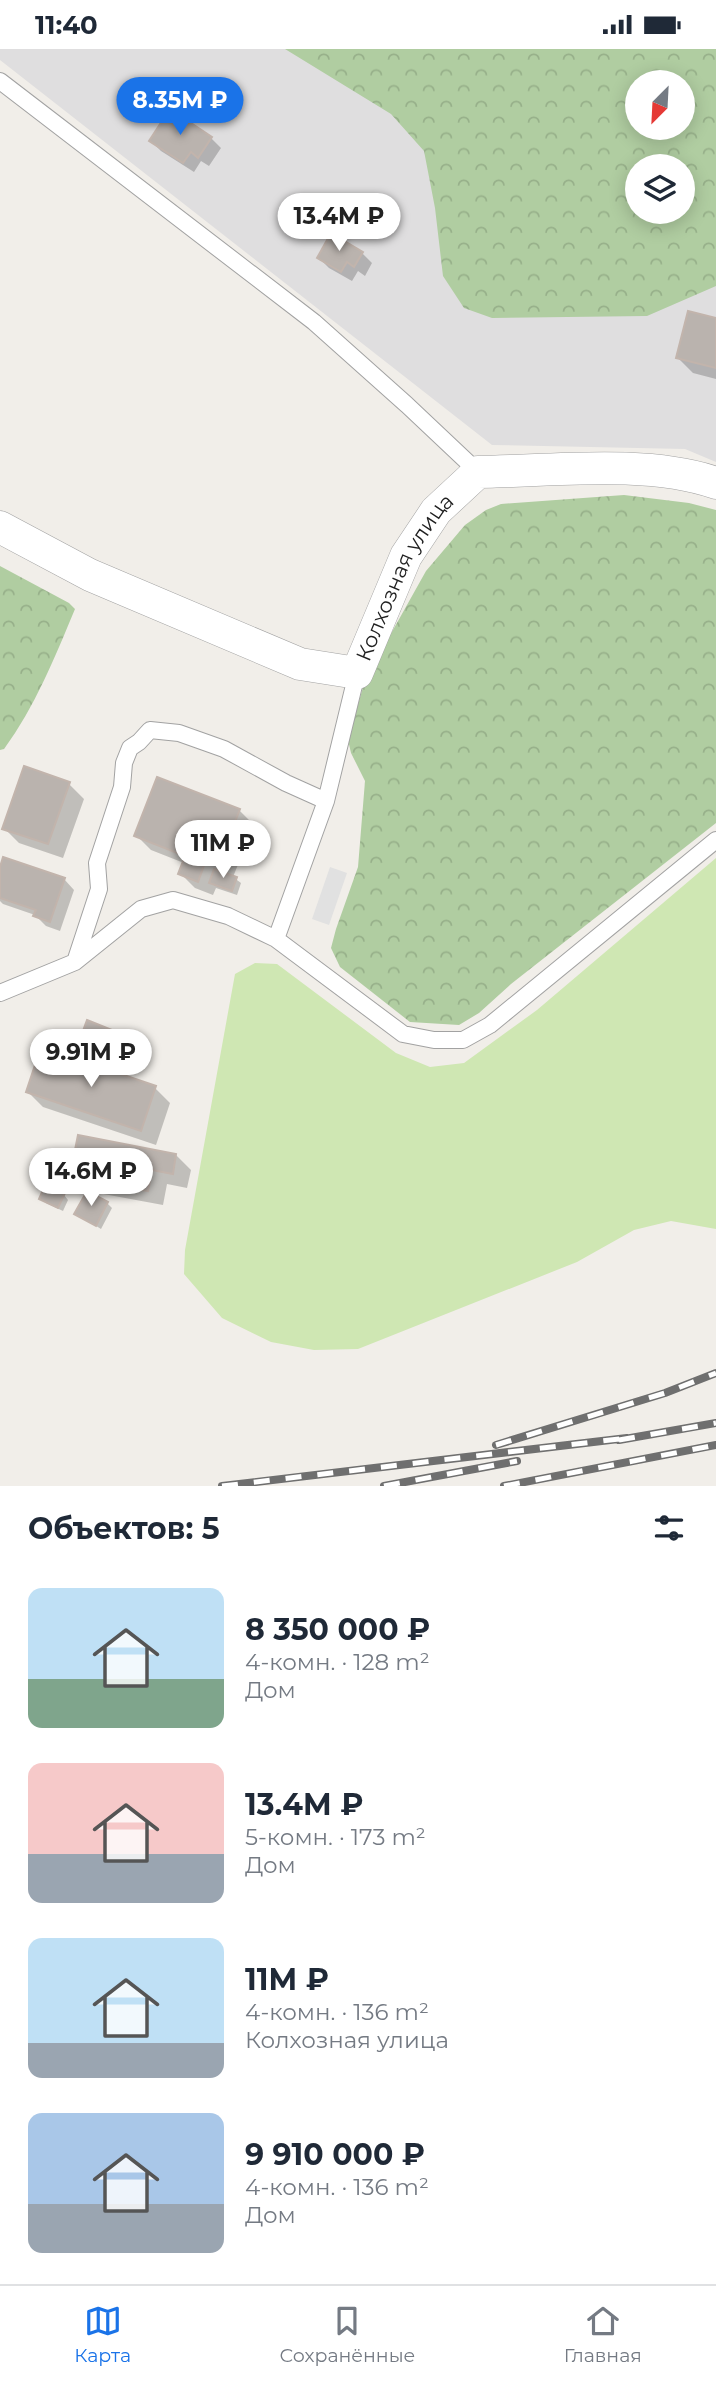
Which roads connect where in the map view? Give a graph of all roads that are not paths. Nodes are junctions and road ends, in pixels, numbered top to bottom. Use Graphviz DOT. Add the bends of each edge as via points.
graph roads {
  1 [pos="0,81"];
  2 [pos="478,472"];
  3 [pos="716,482"];
  4 [pos="0,527"];
  5 [pos="356,673"];
  6 [pos="326,801"];
  7 [pos="716,840"];
  8 [pos="276,939"];
  9 [pos="75,962"];
  10 [pos="0,993"];
  1 -- 2 [label="lane" via="314,322"];
  2 -- 3 [label="street" via="635,469"];
  2 -- 5 [label="street, Колхозная улица" via="436,510 406,556"];
  4 -- 5 [label="street, Колхозная улица" via="90,575 300,664"];
  5 -- 6 [label="lane"];
  6 -- 8 [label="lane"];
  6 -- 9 [label="lane" via="224,749 179,733 150,730 130,748 124,763 122,787 97,863 99,889"];
  7 -- 8 [label="lane" via="490,1025 463,1040 403,1034"];
  8 -- 9 [label="lane" via="229,916 173,900 141,909"];
  9 -- 10 [label="lane"];
}
